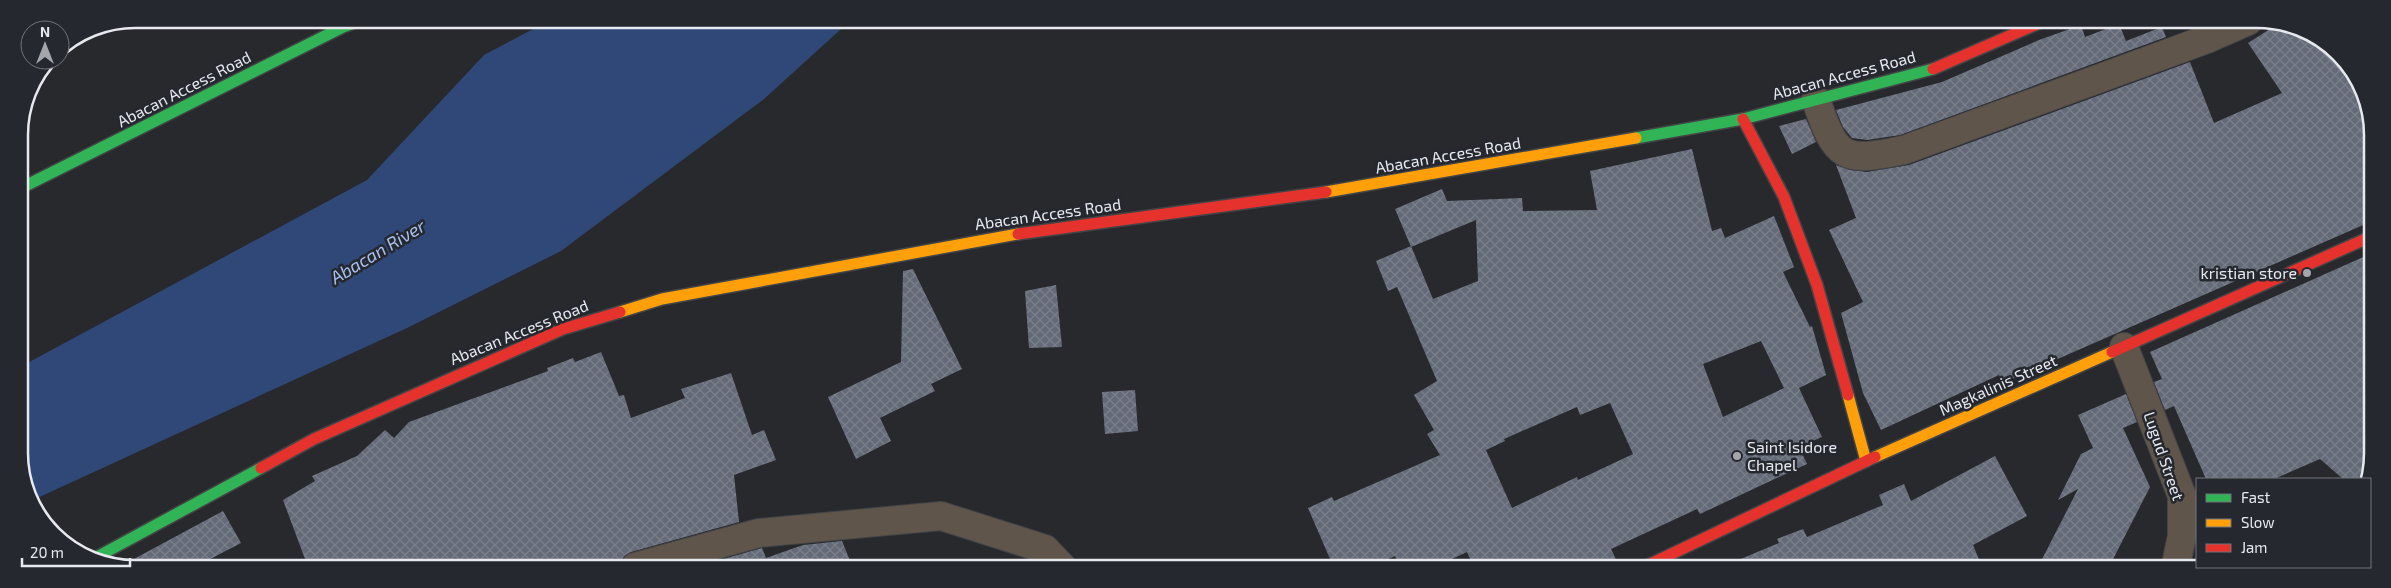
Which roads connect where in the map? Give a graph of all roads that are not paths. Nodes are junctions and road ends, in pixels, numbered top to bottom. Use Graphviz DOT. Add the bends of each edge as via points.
graph roads {
  1 [pos="339,27"];
  2 [pos="2030,27"];
  3 [pos="2235,27"];
  4 [pos="1816,100"];
  5 [pos="1742,119"];
  6 [pos="28,184"];
  7 [pos="2364,240"];
  8 [pos="2124,346"];
  9 [pos="1866,461"];
  10 [pos="101,555"];
  11 [pos="664,560"];
  12 [pos="1056,560"];
  13 [pos="1659,560"];
  14 [pos="2177,560"];
  1 -- 6 [label="street, Abacan Access Road"];
  2 -- 4 [label="street, Abacan Access Road" via="1936,68"];
  3 -- 4 [label="street" via="1904,150 1873,157 1851,157 1835,145"];
  4 -- 5 [label="street, Abacan Access Road"];
  5 -- 9 [label="street" via="1784,197 1817,285"];
  5 -- 10 [label="street, Abacan Access Road" via="1312,195 1021,233 662,299 563,329 314,439"];
  7 -- 8 [label="street, Magkalinis Street"];
  8 -- 9 [label="street, Magkalinis Street"];
  8 -- 14 [label="street, Lugud Street" via="2182,496 2182,536"];
  9 -- 13 [label="street, Magkalinis Street"];
  11 -- 12 [label="street" via="759,533 941,516 1046,549"];
}
